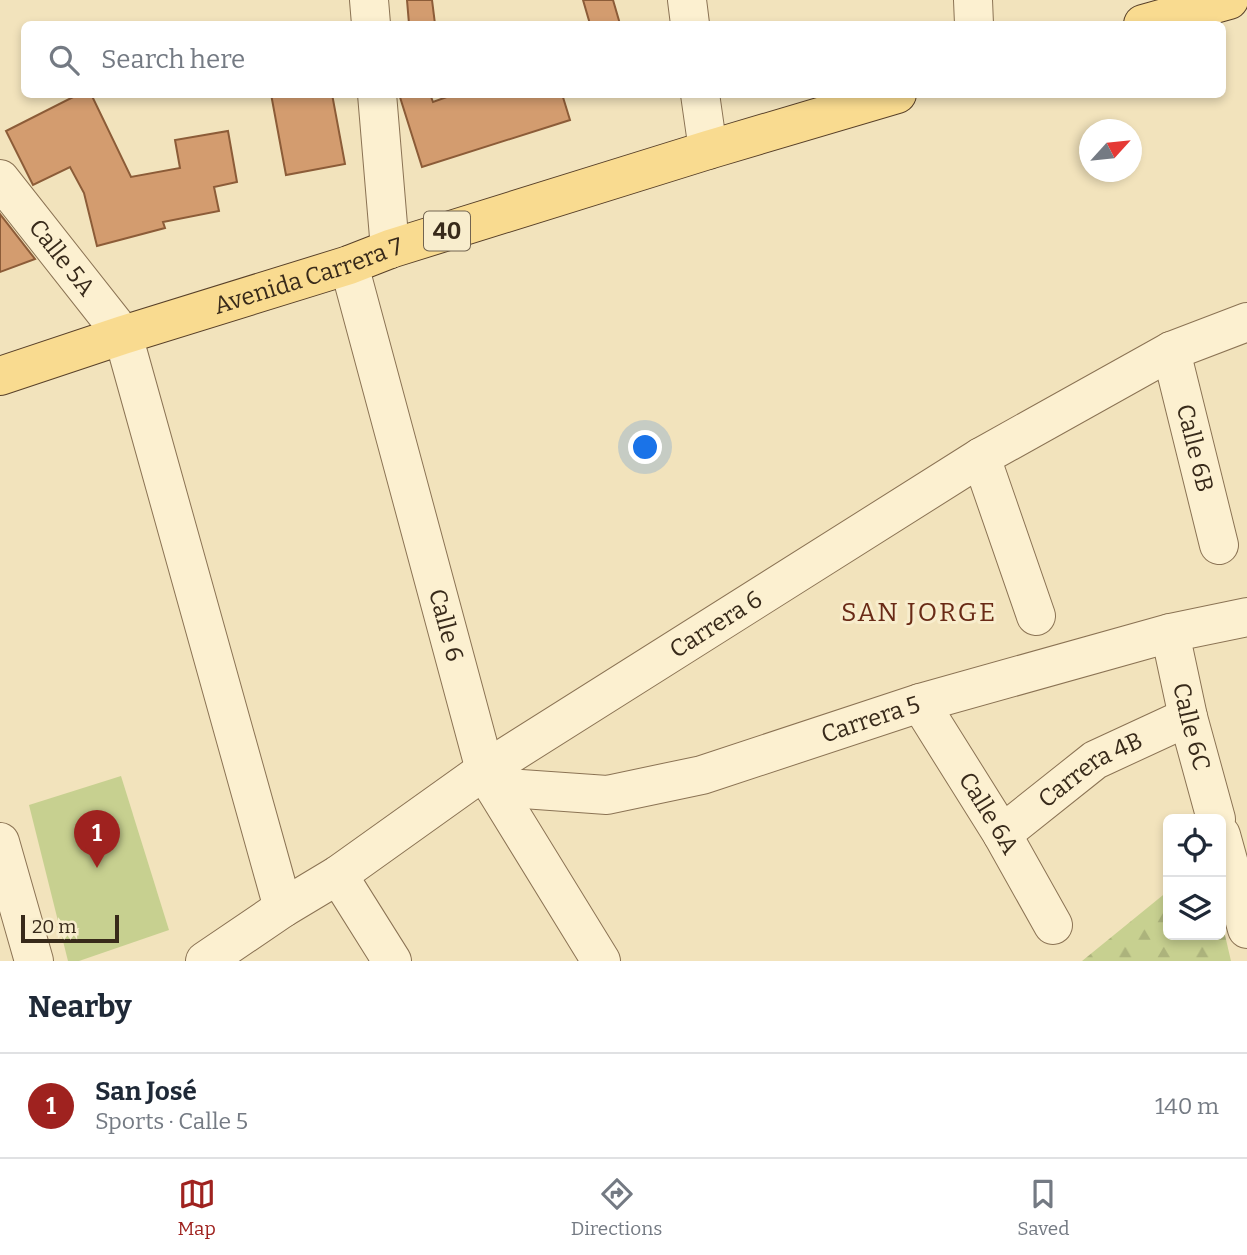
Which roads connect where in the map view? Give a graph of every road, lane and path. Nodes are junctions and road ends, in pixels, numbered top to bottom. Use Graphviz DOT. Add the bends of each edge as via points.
graph roads {
  1 [pos="369,0"];
  2 [pos="687,0"];
  3 [pos="973,0"];
  4 [pos="1229,0"];
  5 [pos="371,21"];
  6 [pos="690,21"];
  7 [pos="975,21"];
  8 [pos="1154,21"];
  9 [pos="377,98"];
  10 [pos="701,98"];
  11 [pos="884,98"];
  12 [pos="708,150"];
  13 [pos="0,179"];
  14 [pos="390,249"];
  15 [pos="349,265"];
  16 [pos="1247,322"];
  17 [pos="123,335"];
  18 [pos="1171,351"];
  19 [pos="0,376"];
  20 [pos="981,457"];
  21 [pos="1219,545"];
  22 [pos="1036,616"];
  23 [pos="1247,617"];
  24 [pos="1170,633"];
  25 [pos="920,703"];
  26 [pos="1188,717"];
  27 [pos="490,778"];
  28 [pos="1215,814"];
  29 [pos="1002,834"];
  30 [pos="0,842"];
  31 [pos="1226,853"];
  32 [pos="338,875"];
  33 [pos="283,908"];
  34 [pos="1053,925"];
  35 [pos="1247,929"];
  36 [pos="34,961"];
  37 [pos="205,961"];
  38 [pos="392,961"];
  39 [pos="601,961"];
  1 -- 5 [label="street"];
  2 -- 6 [label="street"];
  3 -- 7 [label="street"];
  4 -- 8 [label="main road"];
  9 -- 14 [label="street"];
  10 -- 12 [label="street"];
  11 -- 12 [label="main road, Avenida Carrera 7 / 40"];
  12 -- 14 [label="main road, Avenida Carrera 7 / 40"];
  13 -- 17 [label="street, Calle 5A"];
  14 -- 15 [label="main road, Avenida Carrera 7 / 40"];
  15 -- 17 [label="main road, Avenida Carrera 7 / 40"];
  15 -- 27 [label="street, Calle 6"];
  16 -- 18 [label="street, Carrera 6"];
  17 -- 19 [label="main road, Avenida Carrera 7 / 40"];
  17 -- 33 [label="street"];
  18 -- 20 [label="street, Carrera 6"];
  18 -- 21 [label="street, Calle 6B"];
  20 -- 22 [label="street"];
  20 -- 27 [label="street, Carrera 6"];
  23 -- 24 [label="street, Carrera 5"];
  24 -- 25 [label="street, Carrera 5"];
  24 -- 26 [label="street, Calle 6C"];
  25 -- 27 [label="street, Carrera 5" via="702,775 607,795"];
  25 -- 29 [label="street, Calle 6A"];
  26 -- 28 [label="street, Calle 6C"];
  26 -- 29 [label="street, Carrera 4B" via="1095,760"];
  27 -- 32 [label="street, Carrera 6"];
  27 -- 39 [label="street, Calle 6"];
  29 -- 34 [label="street, Calle 6A"];
  30 -- 36 [label="street"];
  31 -- 35 [label="street"];
  32 -- 33 [label="street, Carrera 6"];
  32 -- 38 [label="street"];
  33 -- 37 [label="street, Carrera 6"];
}
